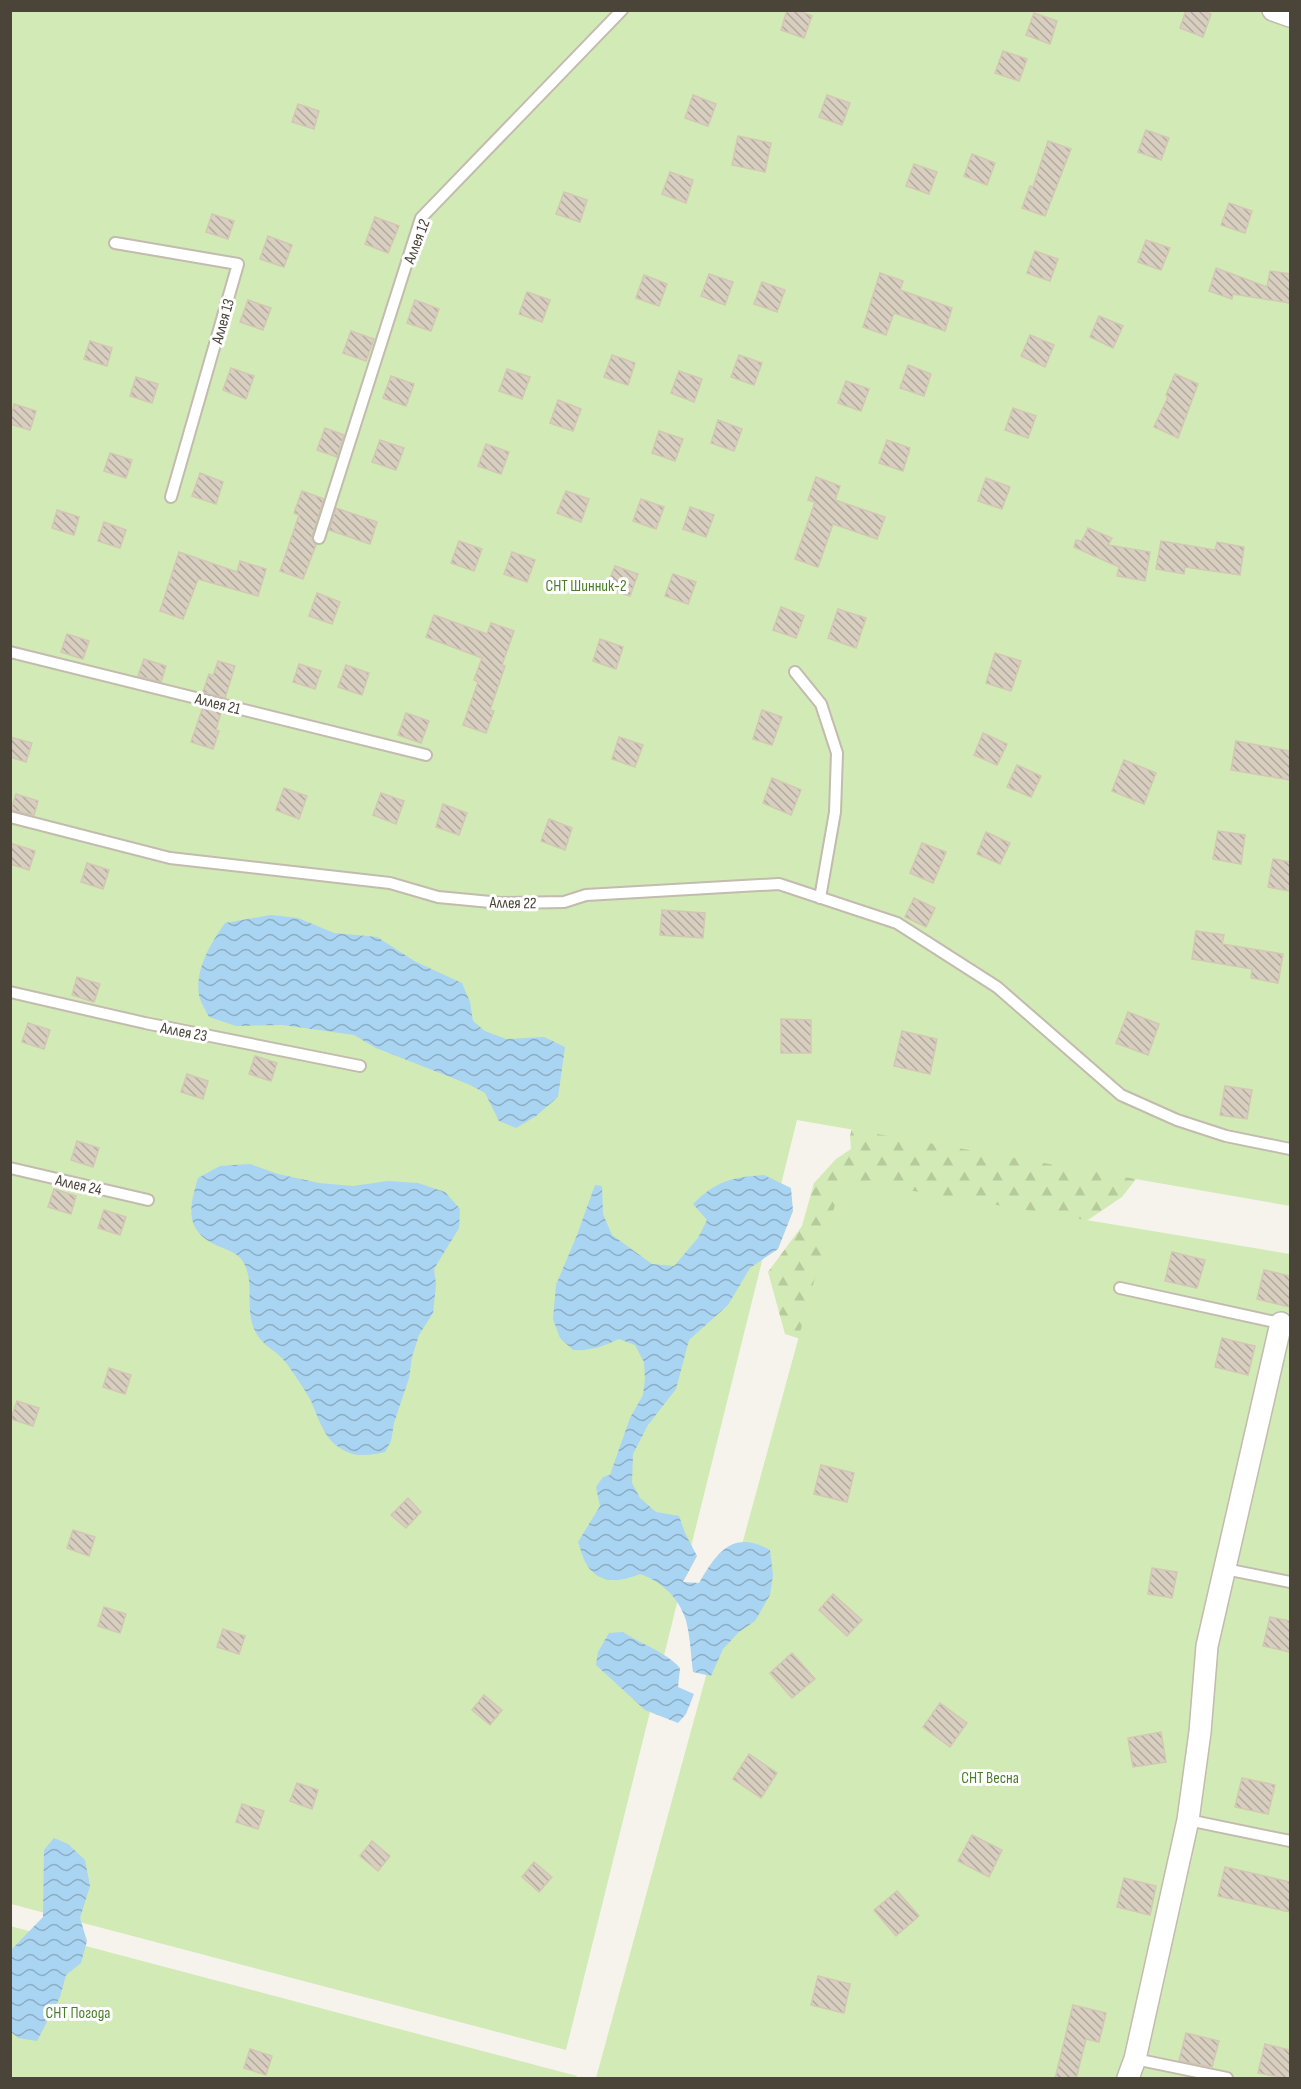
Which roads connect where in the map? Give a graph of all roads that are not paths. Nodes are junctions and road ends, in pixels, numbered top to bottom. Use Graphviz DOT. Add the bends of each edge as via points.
graph roads {
  1 [pos="622,10"];
  2 [pos="1273,10"];
  3 [pos="1290,16"];
  4 [pos="115,243"];
  5 [pos="171,497"];
  6 [pos="320,538"];
  7 [pos="10,652"];
  8 [pos="795,672"];
  9 [pos="426,755"];
  10 [pos="10,817"];
  11 [pos="820,898"];
  12 [pos="10,992"];
  13 [pos="360,1066"];
  14 [pos="1290,1149"];
  15 [pos="10,1168"];
  16 [pos="148,1200"];
  17 [pos="1120,1288"];
  18 [pos="1286,1324"];
  19 [pos="1226,1569"];
  20 [pos="1290,1582"];
  21 [pos="1188,1820"];
  22 [pos="1290,1840"];
  23 [pos="1131,2069"];
  24 [pos="1227,2079"];
  1 -- 6 [label="lane, Аллея 12" via="421,218"];
  2 -- 3 [label="street"];
  4 -- 5 [label="lane, Аллея 13" via="238,264"];
  7 -- 9 [label="lane, Аллея 21"];
  8 -- 11 [label="lane" via="821,704 837,753 835,813"];
  10 -- 11 [label="lane, Аллея 22" via="170,858 390,884 438,897 501,903 564,902 586,895 779,884"];
  11 -- 14 [label="lane, Аллея 22" via="897,923 997,987 1121,1095 1226,1136"];
  12 -- 13 [label="lane, Аллея 23"];
  15 -- 16 [label="lane, Аллея 24"];
  17 -- 18 [label="lane"];
  18 -- 19 [label="street"];
  19 -- 20 [label="lane"];
  19 -- 21 [label="street" via="1207,1646"];
  21 -- 22 [label="lane"];
  21 -- 23 [label="street"];
  23 -- 24 [label="lane"];
}
